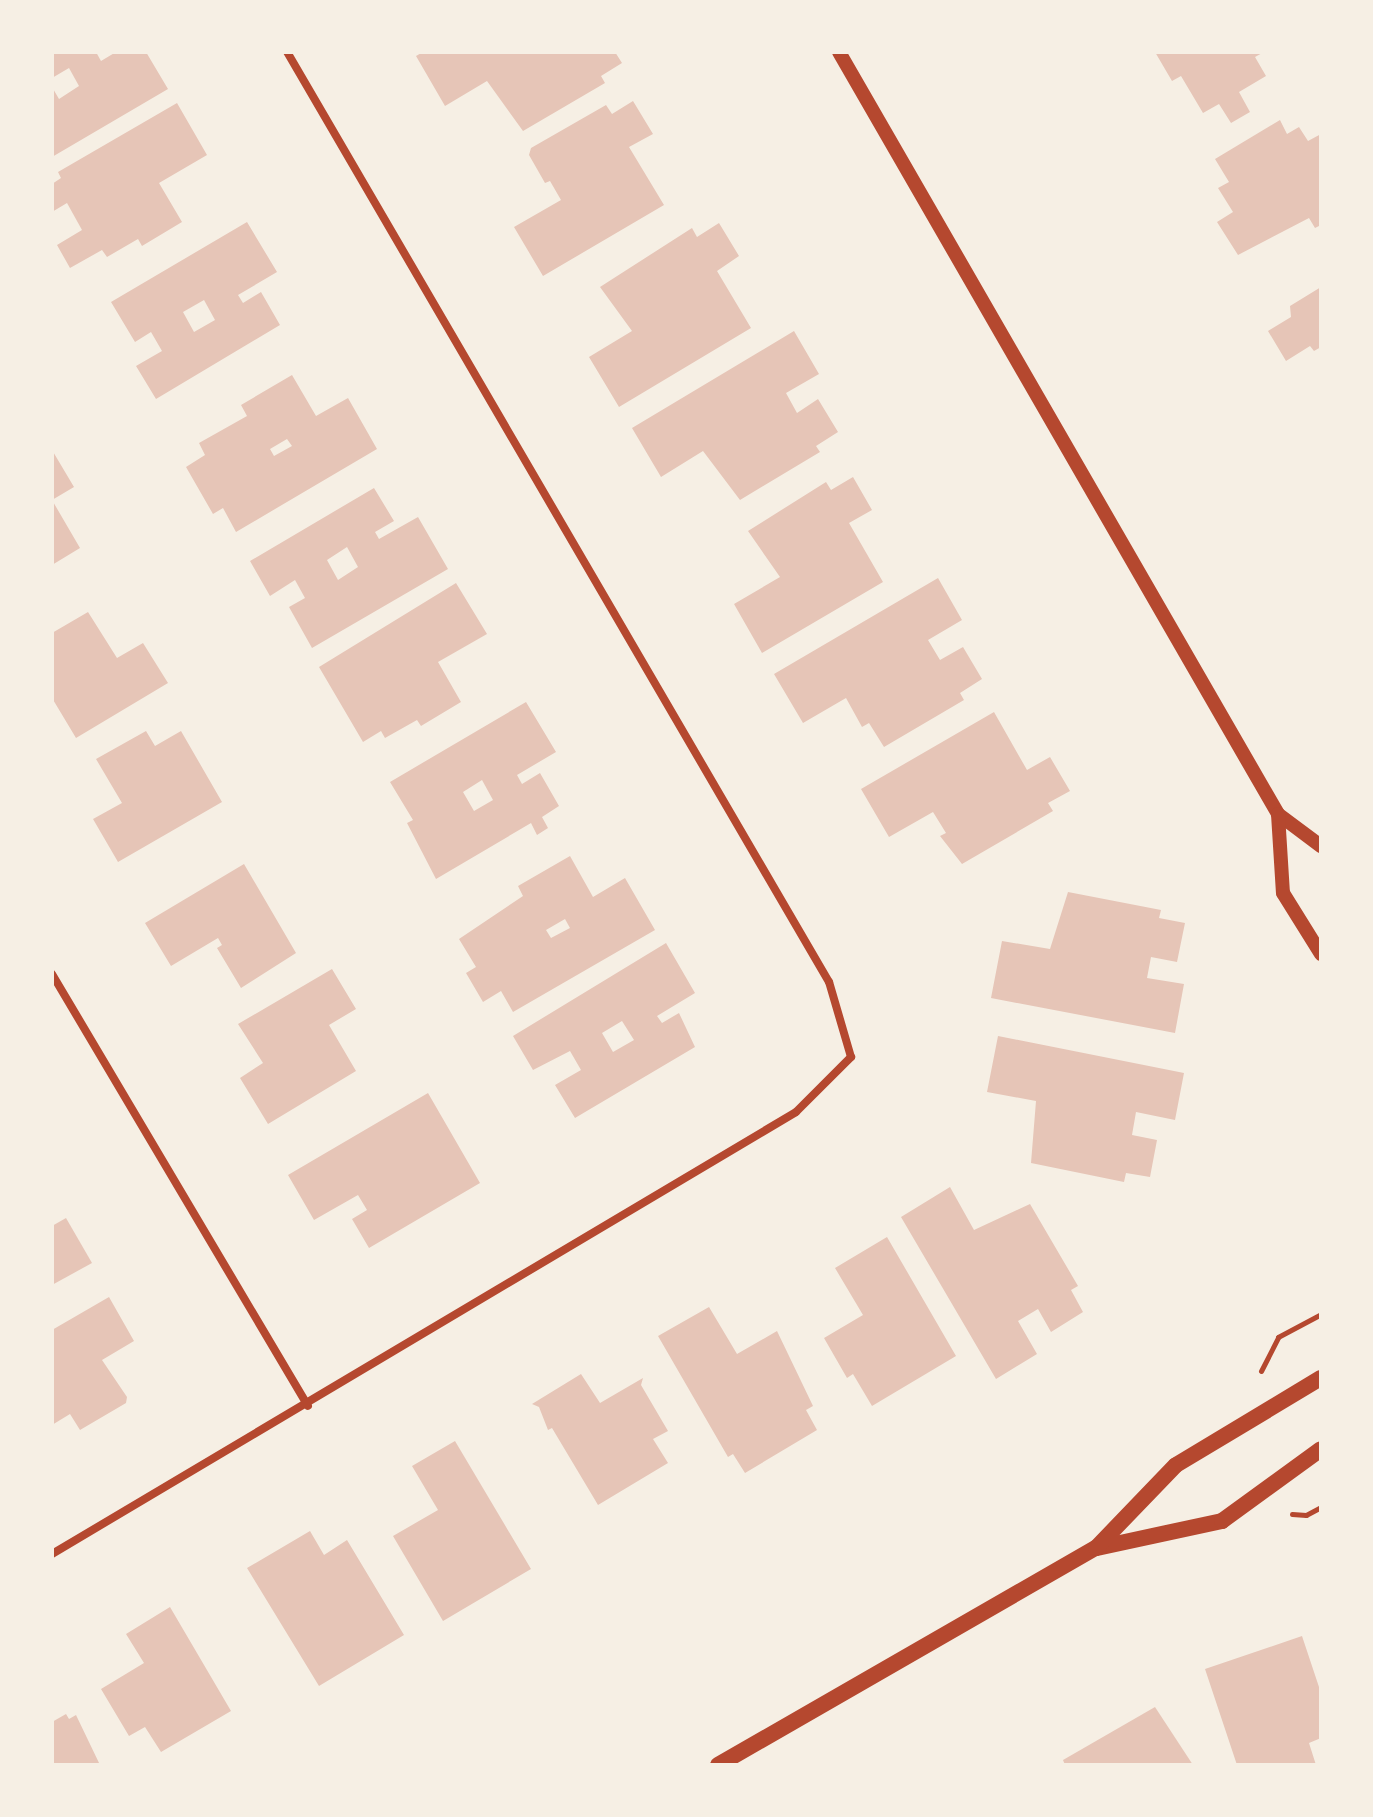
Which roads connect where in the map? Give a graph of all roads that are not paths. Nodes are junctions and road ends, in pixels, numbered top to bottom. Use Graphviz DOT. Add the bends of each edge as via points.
graph roads {
  1 [pos="287,52"];
  2 [pos="839,52"];
  3 [pos="1278,814"];
  4 [pos="1321,846"];
  5 [pos="1321,954"];
  6 [pos="52,974"];
  7 [pos="1321,1378"];
  8 [pos="308,1406"];
  9 [pos="1321,1449"];
  10 [pos="1096,1548"];
  11 [pos="52,1554"];
  12 [pos="718,1765"];
  1 -- 8 [label="street" via="829,982 851,1057 796,1112"];
  2 -- 3 [label="street"];
  3 -- 4 [label="street"];
  3 -- 5 [label="street" via="1283,893"];
  6 -- 8 [label="street"];
  7 -- 10 [label="main road" via="1176,1465"];
  8 -- 11 [label="street"];
  9 -- 10 [label="main road" via="1222,1521"];
  10 -- 12 [label="main road"];
}
